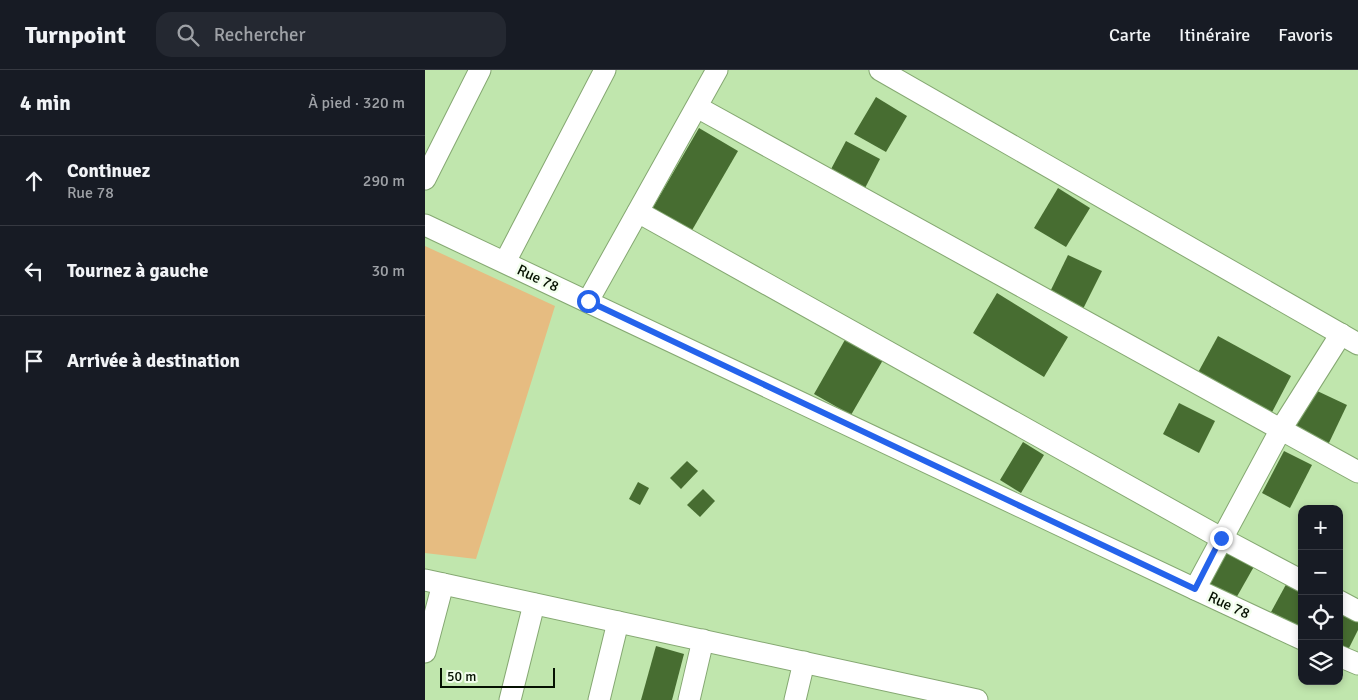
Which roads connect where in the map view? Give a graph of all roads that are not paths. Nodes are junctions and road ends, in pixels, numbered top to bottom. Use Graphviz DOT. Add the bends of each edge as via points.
graph roads {
  1 [pos="480,70"];
  2 [pos="605,70"];
  3 [pos="717,70"];
  4 [pos="880,70"];
  5 [pos="697,107"];
  6 [pos="425,179"];
  7 [pos="638,212"];
  8 [pos="425,225"];
  9 [pos="505,262"];
  10 [pos="588,301"];
  11 [pos="1349,339"];
  12 [pos="1281,429"];
  13 [pos="1358,472"];
  14 [pos="1221,538"];
  15 [pos="1298,579"];
  16 [pos="434,582"];
  17 [pos="1195,589"];
  18 [pos="1343,603"];
  19 [pos="534,604"];
  20 [pos="1358,611"];
  21 [pos="618,622"];
  22 [pos="1298,637"];
  23 [pos="703,640"];
  24 [pos="425,652"];
  25 [pos="1343,658"];
  26 [pos="804,662"];
  27 [pos="1358,664"];
  28 [pos="909,693"];
  29 [pos="509,700"];
  30 [pos="599,700"];
  31 [pos="689,700"];
  32 [pos="795,700"];
  33 [pos="977,700"];
  1 -- 6 [label="street"];
  2 -- 9 [label="street"];
  3 -- 5 [label="street"];
  4 -- 11 [label="street"];
  5 -- 7 [label="street"];
  5 -- 12 [label="street"];
  7 -- 10 [label="street"];
  7 -- 14 [label="street"];
  8 -- 9 [label="street, Rue 78"];
  9 -- 10 [label="street, Rue 78"];
  10 -- 17 [label="street, Rue 78"];
  11 -- 12 [label="street"];
  12 -- 13 [label="street"];
  12 -- 14 [label="street"];
  14 -- 15 [label="street"];
  14 -- 17 [label="street"];
  16 -- 19 [label="street"];
  16 -- 24 [label="street"];
  17 -- 22 [label="street, Rue 78"];
  18 -- 20 [label="street"];
  19 -- 21 [label="street"];
  19 -- 29 [label="street"];
  21 -- 23 [label="street"];
  21 -- 30 [label="street"];
  23 -- 26 [label="street"];
  23 -- 31 [label="street"];
  25 -- 27 [label="street"];
  26 -- 28 [label="street"];
  26 -- 32 [label="street"];
  28 -- 33 [label="street"];
}
